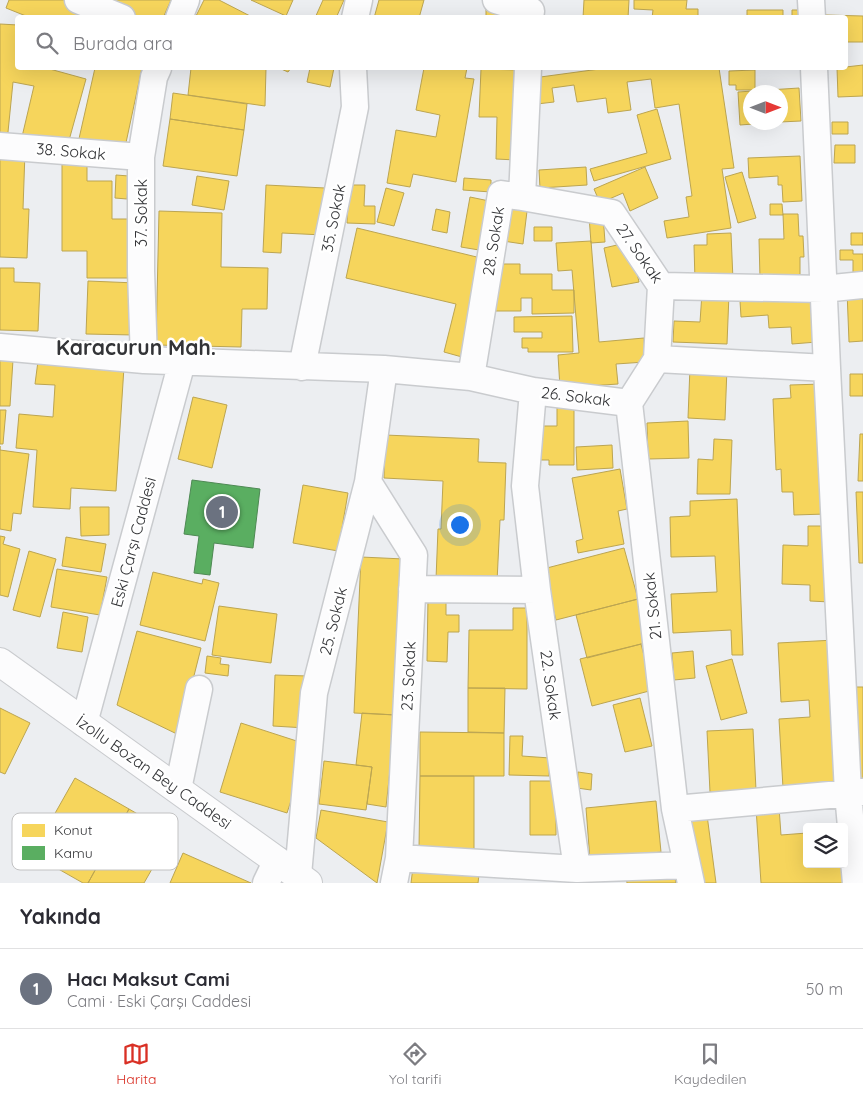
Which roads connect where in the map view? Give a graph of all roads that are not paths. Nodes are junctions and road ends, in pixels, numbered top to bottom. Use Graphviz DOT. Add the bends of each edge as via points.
graph roads {
  1 [pos="78,0"];
  2 [pos="186,0"];
  3 [pos="359,0"];
  4 [pos="496,0"];
  5 [pos="811,0"];
  6 [pos="115,15"];
  7 [pos="180,15"];
  8 [pos="356,15"];
  9 [pos="530,15"];
  10 [pos="812,15"];
  11 [pos="157,70"];
  12 [pos="353,70"];
  13 [pos="528,70"];
  14 [pos="814,70"];
  15 [pos="0,146"];
  16 [pos="141,157"];
  17 [pos="522,197"];
  18 [pos="863,285"];
  19 [pos="661,286"];
  20 [pos="823,289"];
  21 [pos="0,347"];
  22 [pos="657,359"];
  23 [pos="144,360"];
  24 [pos="182,362"];
  25 [pos="302,367"];
  26 [pos="827,368"];
  27 [pos="384,369"];
  28 [pos="471,377"];
  29 [pos="533,391"];
  30 [pos="629,403"];
  31 [pos="368,482"];
  32 [pos="412,590"];
  33 [pos="537,590"];
  34 [pos="0,662"];
  35 [pos="199,689"];
  36 [pos="84,723"];
  37 [pos="178,789"];
  38 [pos="856,792"];
  39 [pos="675,809"];
  40 [pos="577,869"];
  41 [pos="396,871"];
  42 [pos="689,874"];
  43 [pos="287,875"];
  44 [pos="856,883"];
  1 -- 6 [label="street"];
  2 -- 7 [label="street"];
  3 -- 8 [label="street"];
  4 -- 9 [label="street" via="530,12"];
  5 -- 10 [label="street"];
  11 -- 16 [label="street, 37. Sokak"];
  12 -- 25 [label="street, 35. Sokak" via="355,108"];
  13 -- 17 [label="street, 28. Sokak"];
  14 -- 20 [label="street"];
  15 -- 16 [label="street, 38. Sokak"];
  16 -- 23 [label="street, 37. Sokak"];
  17 -- 19 [label="street, 27. Sokak" via="612,213"];
  17 -- 28 [label="street, 28. Sokak" via="501,194"];
  18 -- 20 [label="street, 27. Sokak"];
  19 -- 20 [label="street, 27. Sokak"];
  19 -- 22 [label="street"];
  20 -- 26 [label="street"];
  21 -- 23 [label="street, 26. Sokak"];
  22 -- 26 [label="street"];
  22 -- 30 [label="street, 26. Sokak"];
  23 -- 24 [label="street, 26. Sokak"];
  24 -- 25 [label="street, 26. Sokak"];
  24 -- 36 [label="street, Eski Çarşı Caddesi"];
  25 -- 27 [label="street, 26. Sokak"];
  26 -- 38 [label="street"];
  27 -- 28 [label="street, 26. Sokak"];
  27 -- 31 [label="street, 25. Sokak"];
  28 -- 29 [label="street, 26. Sokak"];
  29 -- 30 [label="street, 26. Sokak"];
  29 -- 33 [label="street, 22. Sokak" via="525,486"];
  30 -- 39 [label="street, 21. Sokak"];
  31 -- 32 [label="street, 23. Sokak" via="414,555"];
  31 -- 43 [label="street, 25. Sokak" via="314,693"];
  32 -- 33 [label="street"];
  32 -- 41 [label="street, 23. Sokak"];
  33 -- 40 [label="street, 22. Sokak"];
  34 -- 36 [label="main road, İzollu Bozan Bey Caddesi"];
  35 -- 37 [label="street"];
  36 -- 37 [label="main road, İzollu Bozan Bey Caddesi"];
  37 -- 43 [label="main road, İzollu Bozan Bey Caddesi"];
  38 -- 39 [label="street"];
  38 -- 44 [label="street"];
  39 -- 42 [label="street, 21. Sokak"];
  40 -- 41 [label="street"];
  40 -- 42 [label="street"];
}
